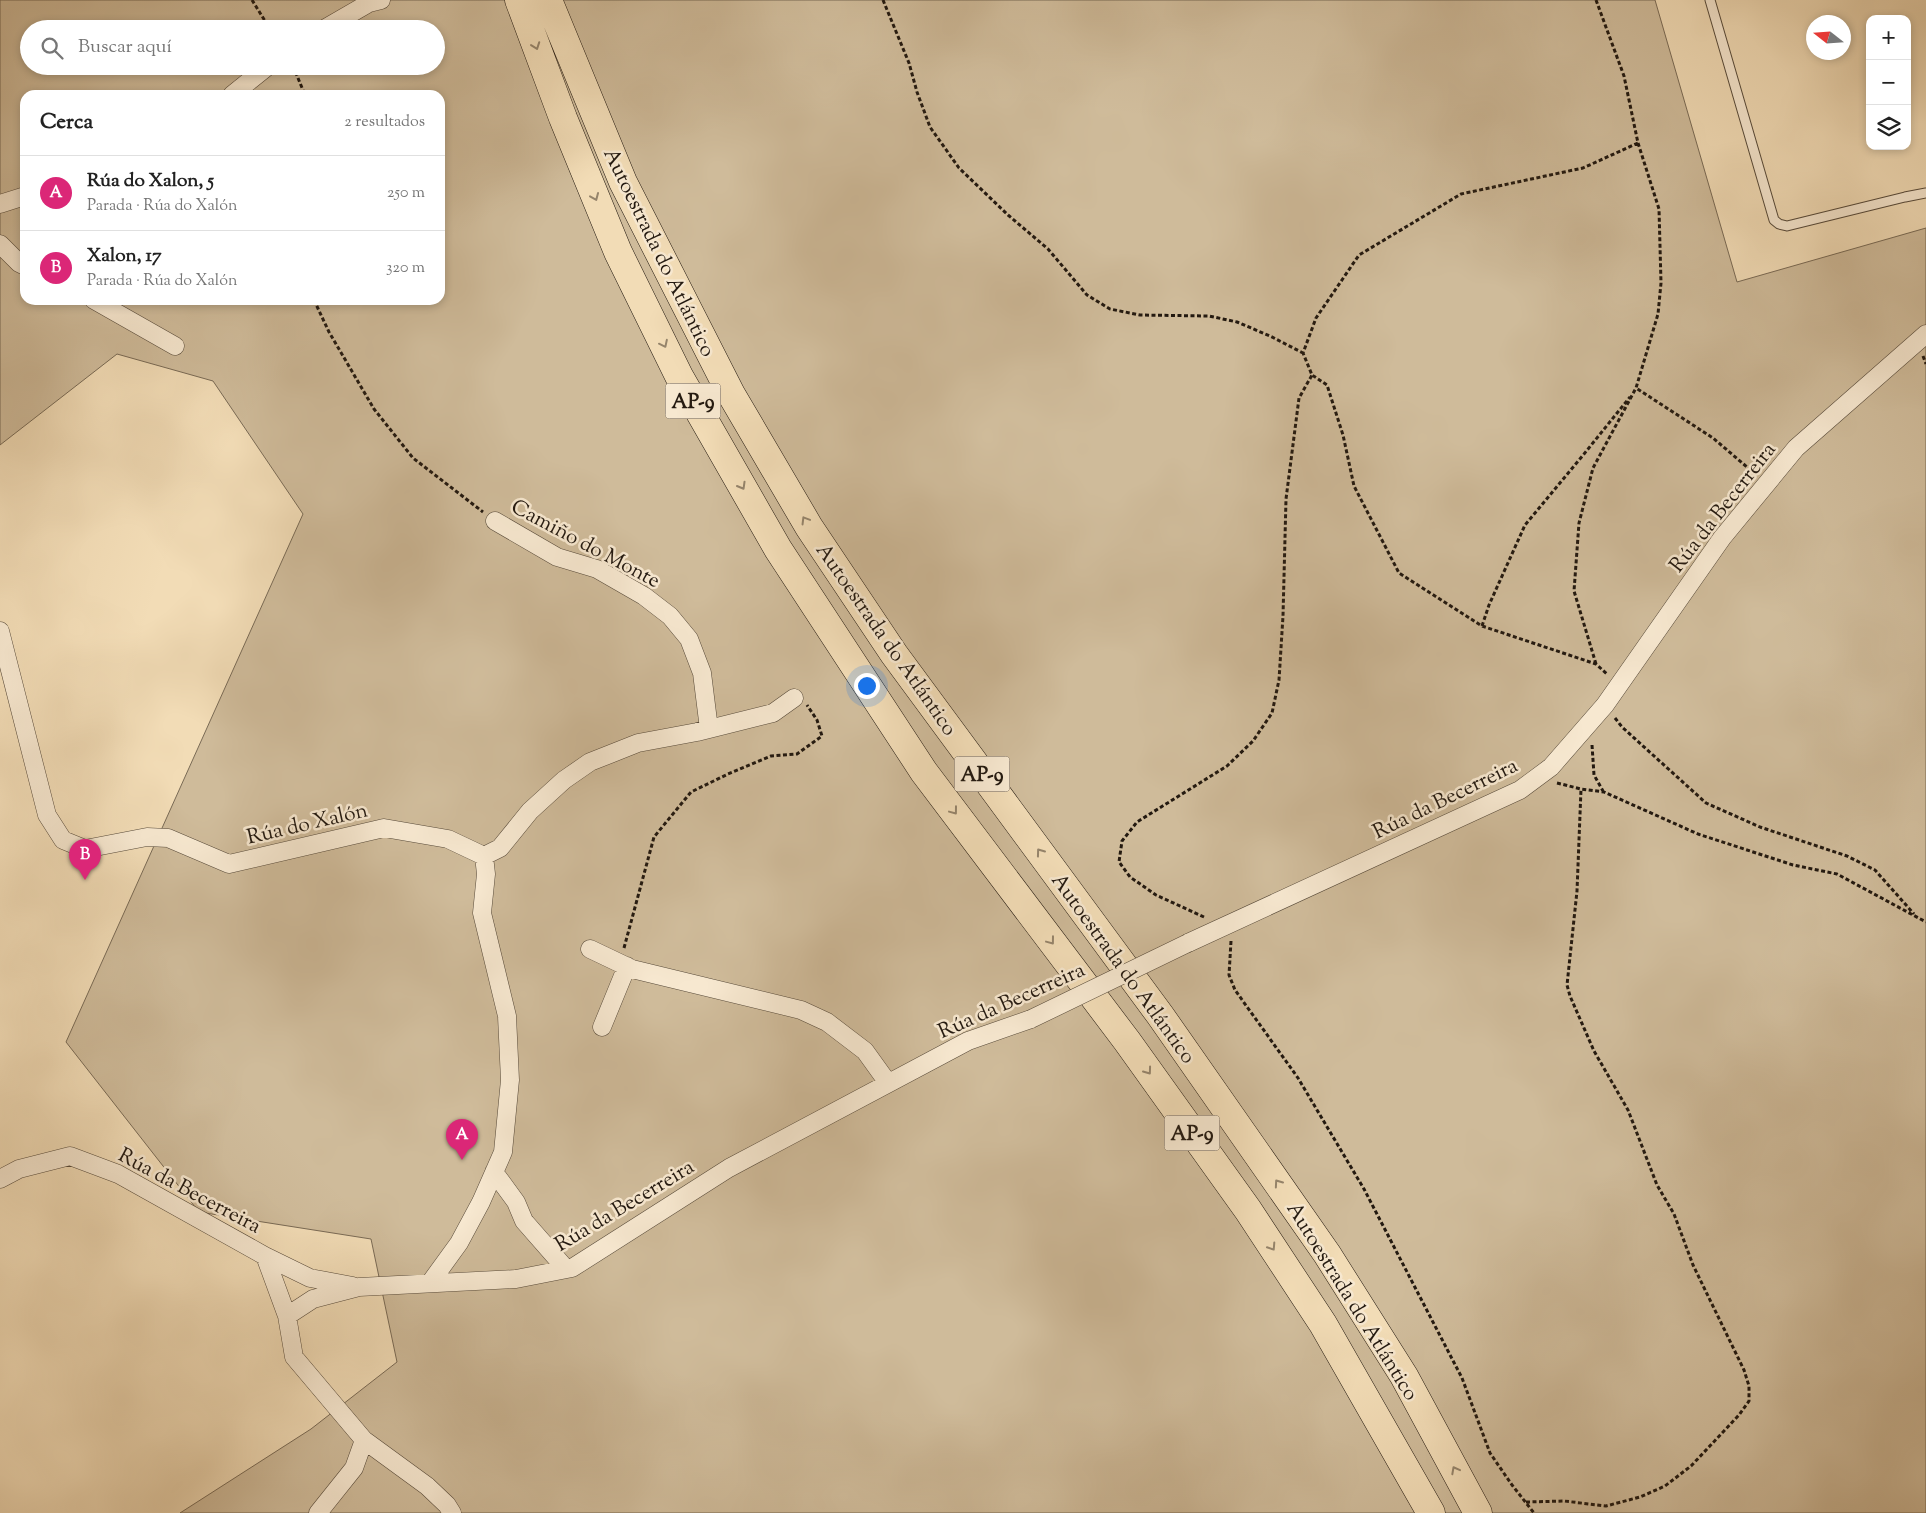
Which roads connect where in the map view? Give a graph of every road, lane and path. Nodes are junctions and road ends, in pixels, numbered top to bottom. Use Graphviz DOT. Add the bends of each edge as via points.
graph roads {
  1 [pos="252,0"];
  2 [pos="381,0"];
  3 [pos="519,0"];
  4 [pos="548,0"];
  5 [pos="883,0"];
  6 [pos="1596,0"];
  7 [pos="1710,0"];
  8 [pos="264,20"];
  9 [pos="340,20"];
  10 [pos="257,75"];
  11 [pos="296,75"];
  12 [pos="238,90"];
  13 [pos="302,90"];
  14 [pos="1638,143"];
  15 [pos="1926,193"];
  16 [pos="20,198"];
  17 [pos="0,204"];
  18 [pos="0,244"];
  19 [pos="20,264"];
  20 [pos="103,305"];
  21 [pos="316,305"];
  22 [pos="1926,334"];
  23 [pos="175,346"];
  24 [pos="1303,354"];
  25 [pos="1312,375"];
  26 [pos="1636,388"];
  27 [pos="1767,483"];
  28 [pos="495,521"];
  29 [pos="1482,626"];
  30 [pos="0,631"];
  31 [pos="1596,664"];
  32 [pos="1619,686"];
  33 [pos="794,698"];
  34 [pos="1605,706"];
  35 [pos="1592,720"];
  36 [pos="709,729"];
  37 [pos="1536,778"];
  38 [pos="1581,789"];
  39 [pos="1604,792"];
  40 [pos="484,856"];
  41 [pos="1916,916"];
  42 [pos="1926,922"];
  43 [pos="1230,925"];
  44 [pos="590,949"];
  45 [pos="624,965"];
  46 [pos="602,1027"];
  47 [pos="888,1082"];
  48 [pos="494,1172"];
  49 [pos="0,1179"];
  50 [pos="265,1256"];
  51 [pos="566,1269"];
  52 [pos="430,1284"];
  53 [pos="358,1287"];
  54 [pos="286,1316"];
  55 [pos="364,1440"];
  56 [pos="1526,1502"];
  57 [pos="318,1513"];
  58 [pos="452,1513"];
  59 [pos="1431,1513"];
  60 [pos="1478,1513"];
  61 [pos="1534,1513"];
  1 -- 8 [label="path"];
  2 -- 9 [label="street"];
  3 -- 59 [label="highway, Autoestrada do Atlántico / AP-9, one-way" via="618,252 679,376 778,549 924,772 1121,1033 1248,1210 1323,1324"];
  60 -- 4 [label="highway, Autoestrada do Atlántico / AP-9, one-way" via="1404,1376 1327,1254 1160,1015 894,654 809,527 731,394 623,182"];
  5 -- 24 [label="path" via="909,63 930,127 959,168 1048,249 1087,295 1110,309 1140,315 1209,316 1237,322"];
  6 -- 14 [label="path" via="1624,76"];
  7 -- 15 [label="lane" via="1774,220 1787,226"];
  10 -- 12 [label="street"];
  11 -- 13 [label="path"];
  14 -- 24 [label="path" via="1582,168 1462,194 1358,255 1316,318"];
  14 -- 26 [label="path" via="1658,209 1661,283 1658,314"];
  16 -- 17 [label="street"];
  18 -- 19 [label="street"];
  20 -- 23 [label="street"];
  21 -- 28 [label="path, Camiño do Monte" via="374,409 413,458"];
  22 -- 27 [label="street, Rúa da Becerreira" via="1796,448"];
  24 -- 25 [label="path"];
  25 -- 29 [label="path" via="1327,385 1343,435 1354,486 1399,573"];
  25 -- 43 [label="path" via="1300,398 1286,499 1280,671 1272,713 1253,741 1228,766 1137,822 1122,841 1119,862 1130,877 1156,895"];
  26 -- 27 [label="path" via="1713,438"];
  26 -- 29 [label="path" via="1525,525"];
  26 -- 31 [label="path" via="1593,468 1579,523 1574,590"];
  27 -- 32 [label="street, Rúa da Becerreira" via="1722,538"];
  28 -- 36 [label="street, Camiño do Monte" via="557,557 596,570 644,596 670,616 689,639 702,673"];
  29 -- 31 [label="path"];
  30 -- 40 [label="street, Rúa do Xalón" via="47,815 63,840 85,849 147,836 168,838 229,864 384,828 448,840"];
  31 -- 32 [label="path"];
  32 -- 34 [label="street, Rúa da Becerreira"];
  33 -- 36 [label="street" via="773,713"];
  33 -- 45 [label="path" via="805,702 817,720 822,736 797,754 771,756 691,792 654,837"];
  34 -- 35 [label="street, Rúa da Becerreira"];
  34 -- 41 [label="path" via="1622,727 1706,803 1760,827 1847,856 1876,870"];
  35 -- 37 [label="street, Rúa da Becerreira" via="1551,767"];
  35 -- 39 [label="path" via="1594,776"];
  36 -- 40 [label="street" via="638,743 590,762 564,780 530,811 500,848"];
  37 -- 38 [label="path"];
  37 -- 43 [label="street, Rúa da Becerreira" via="1520,790"];
  38 -- 39 [label="path"];
  38 -- 56 [label="path" via="1578,891 1567,985 1570,996 1594,1051 1628,1110 1657,1186 1674,1214 1693,1265 1744,1370 1749,1400 1691,1466 1666,1486 1606,1506 1564,1501"];
  39 -- 41 [label="path" via="1698,834 1793,865 1837,874"];
  40 -- 48 [label="street" via="486,874 482,913 507,1016 510,1080 503,1152"];
  41 -- 42 [label="path"];
  43 -- 47 [label="street, Rúa da Becerreira, bridge" via="1031,1019 968,1041"];
  43 -- 56 [label="path" via="1229,976 1235,990 1298,1078 1364,1189 1462,1378 1490,1453"];
  44 -- 45 [label="street"];
  45 -- 46 [label="street"];
  45 -- 47 [label="street" via="801,1010 827,1022 865,1051"];
  47 -- 51 [label="street, Rúa da Becerreira" via="729,1168"];
  48 -- 51 [label="street" via="516,1202 524,1221"];
  48 -- 52 [label="street" via="459,1243"];
  49 -- 50 [label="street, Rúa da Becerreira" via="19,1169 70,1156 118,1174"];
  50 -- 53 [label="street, Rúa da Becerreira" via="310,1278"];
  50 -- 54 [label="street"];
  51 -- 52 [label="street, Rúa da Becerreira" via="516,1279"];
  52 -- 53 [label="street, Rúa da Becerreira"];
  53 -- 54 [label="street, Rúa da Becerreira" via="313,1298"];
  54 -- 55 [label="street" via="294,1357"];
  55 -- 57 [label="street" via="354,1468"];
  55 -- 58 [label="street" via="426,1486"];
  56 -- 61 [label="path"];
}
